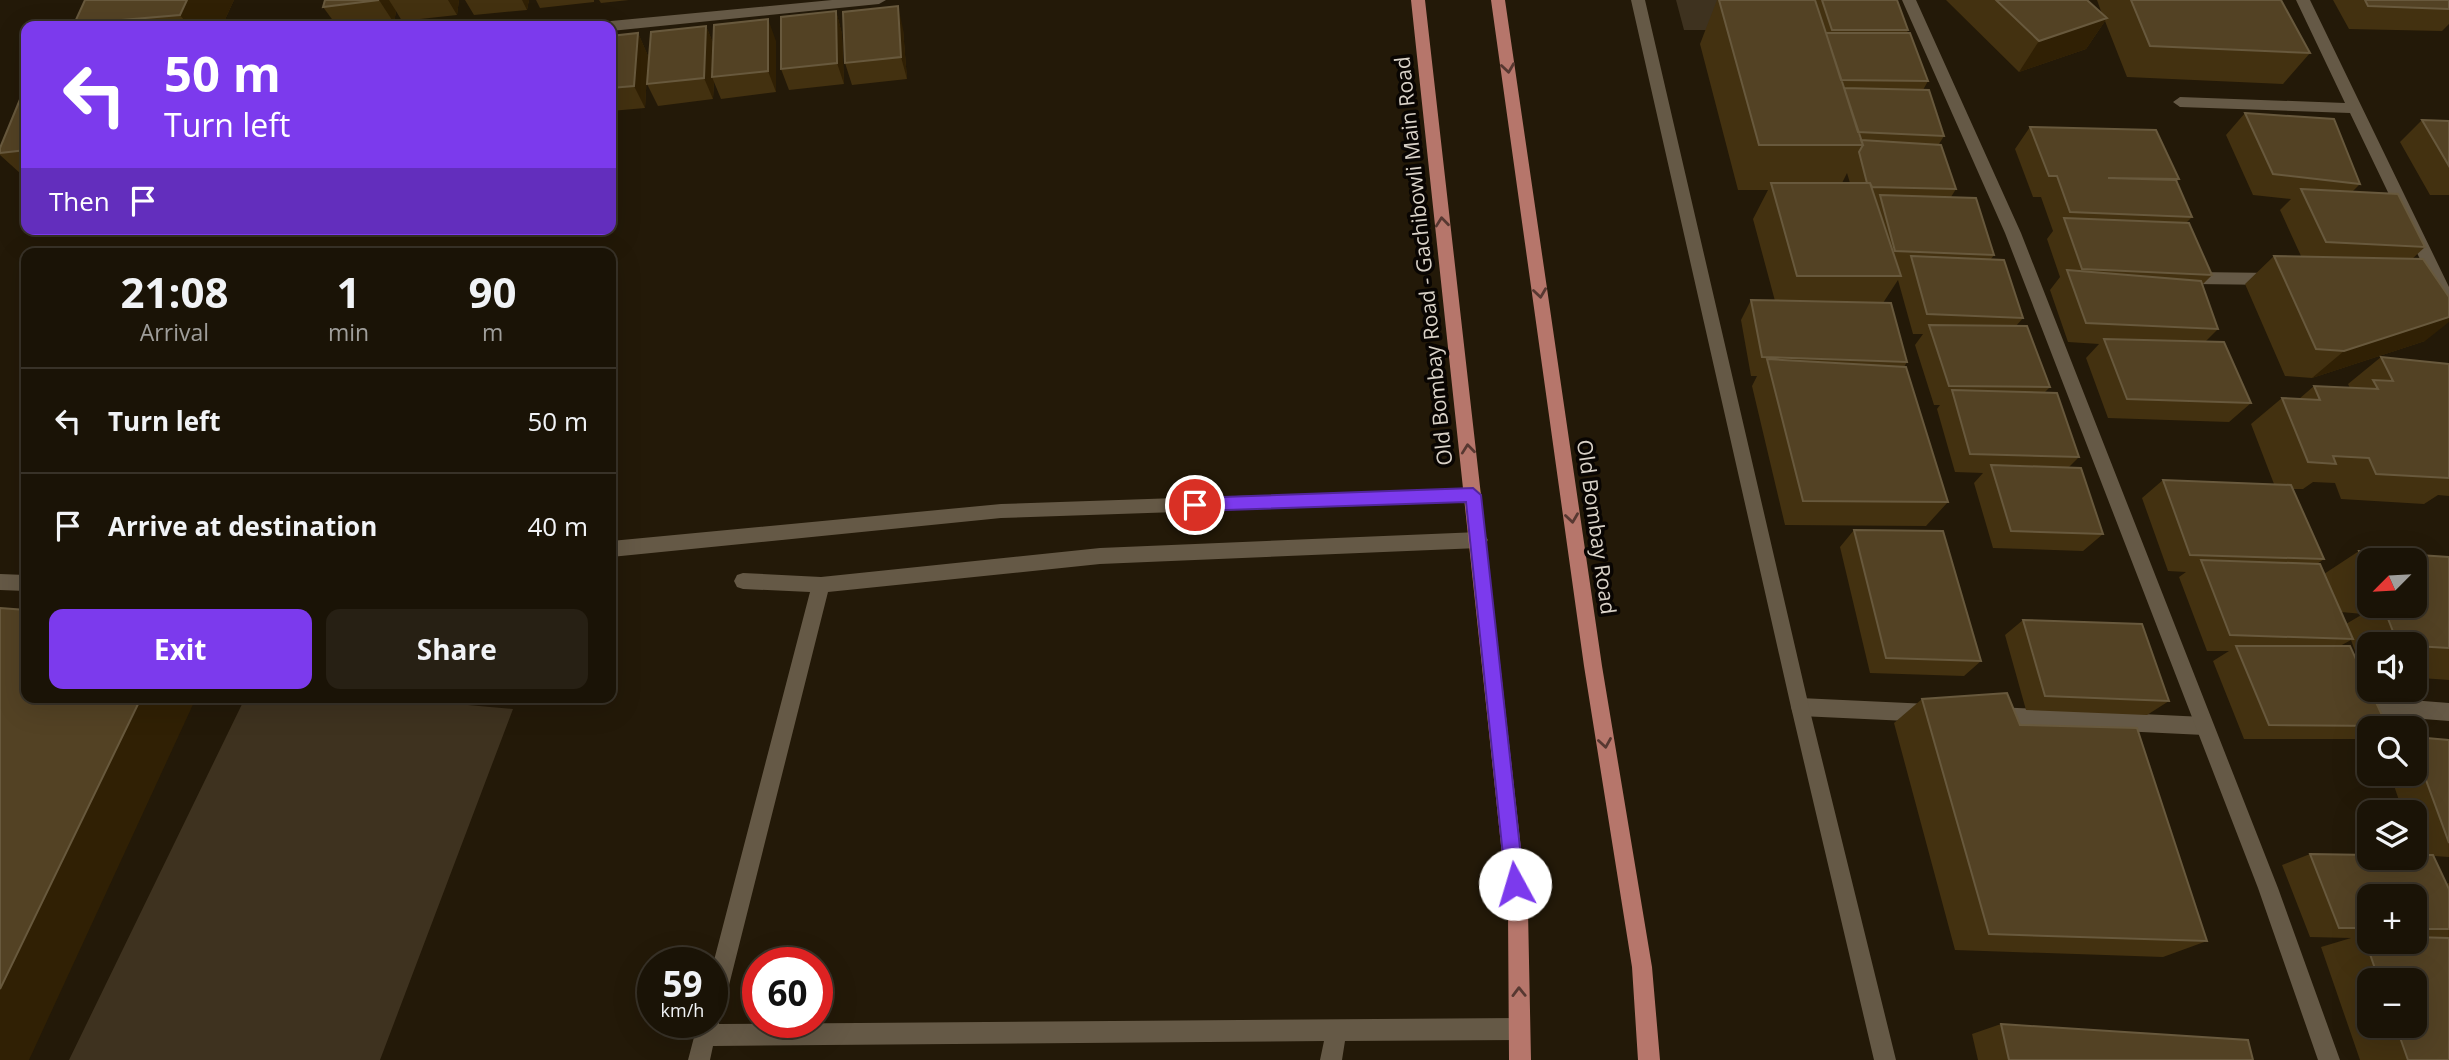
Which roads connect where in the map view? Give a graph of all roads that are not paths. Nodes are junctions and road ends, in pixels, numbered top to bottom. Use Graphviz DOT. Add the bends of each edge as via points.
graph roads {
  1 [pos="879,0"];
  2 [pos="1418,0"];
  3 [pos="1498,0"];
  4 [pos="1638,0"];
  5 [pos="1909,0"];
  6 [pos="2303,0"];
  7 [pos="616,26"];
  8 [pos="2180,102"];
  9 [pos="2356,108"];
  10 [pos="2195,278"];
  11 [pos="2290,279"];
  12 [pos="2449,303"];
  13 [pos="1473,495"];
  14 [pos="1479,540"];
  15 [pos="616,548"];
  16 [pos="743,581"];
  17 [pos="0,582"];
  18 [pos="21,583"];
  19 [pos="821,585"];
  20 [pos="1800,707"];
  21 [pos="2385,707"];
  22 [pos="2449,712"];
  23 [pos="1952,714"];
  24 [pos="1980,716"];
  25 [pos="2204,726"];
  26 [pos="728,947"];
  27 [pos="728,1028"];
  28 [pos="1519,1029"];
  29 [pos="1336,1031"];
  30 [pos="704,1038"];
  31 [pos="699,1060"];
  32 [pos="1331,1060"];
  33 [pos="1520,1060"];
  34 [pos="1648,1060"];
  35 [pos="1885,1060"];
  36 [pos="2329,1060"];
  1 -- 7 [label="street"];
  13 -- 2 [label="main road, Old Bombay Road - Gachibowli Main Road, one-way"];
  3 -- 34 [label="main road, Old Bombay Road, one-way" via="1593,666 1642,967"];
  4 -- 20 [label="street"];
  5 -- 25 [label="street" via="2013,233"];
  6 -- 9 [label="street"];
  8 -- 9 [label="street"];
  9 -- 12 [label="street" via="2432,281"];
  10 -- 11 [label="street"];
  13 -- 14 [label="main road, Old Bombay Road - Gachibowli Main Road"];
  13 -- 15 [label="street" via="1001,511"];
  14 -- 19 [label="street" via="1100,556"];
  28 -- 14 [label="main road, Old Bombay Road - Gachibowli Main Road, one-way" via="1518,911"];
  16 -- 19 [label="street"];
  17 -- 18 [label="street"];
  19 -- 26 [label="street"];
  20 -- 23 [label="street"];
  20 -- 35 [label="street"];
  21 -- 22 [label="street"];
  24 -- 25 [label="street"];
  25 -- 36 [label="street"];
  27 -- 29 [label="street"];
  28 -- 29 [label="street"];
  28 -- 33 [label="main road, Old Bombay Road - Gachibowli Main Road"];
  29 -- 32 [label="street"];
  30 -- 31 [label="street"];
}
